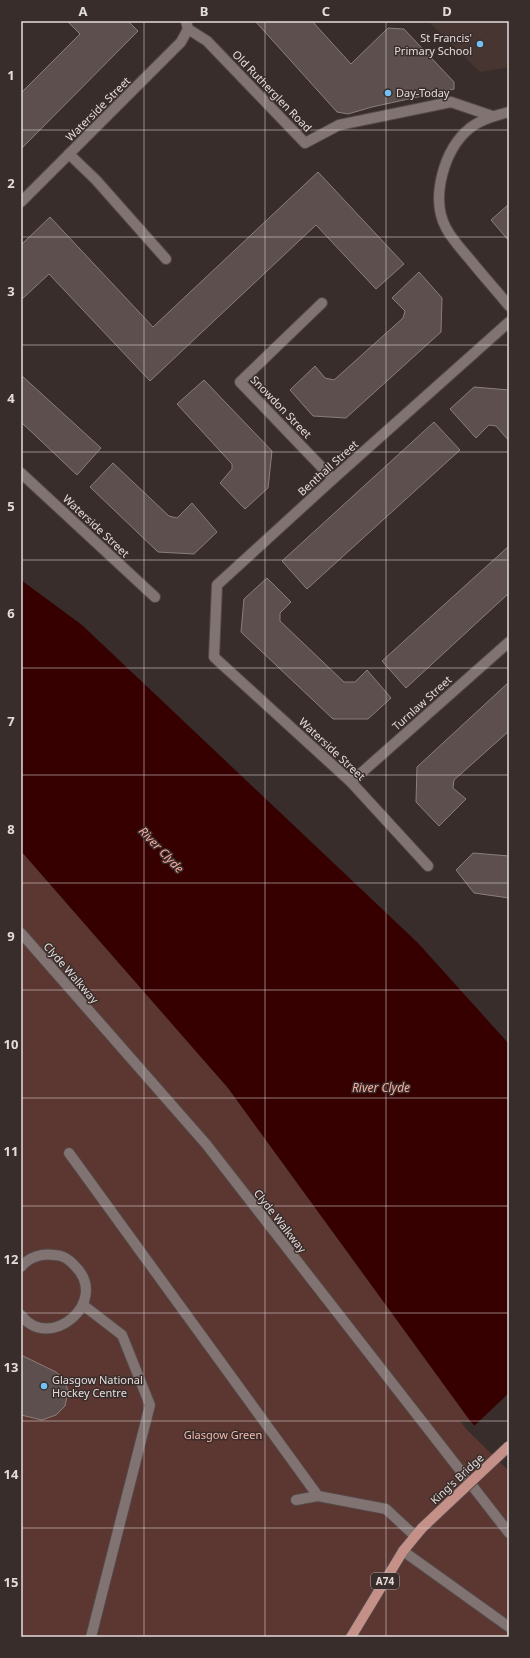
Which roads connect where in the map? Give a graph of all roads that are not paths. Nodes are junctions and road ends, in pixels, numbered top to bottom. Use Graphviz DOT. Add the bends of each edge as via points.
graph roads {
  1 [pos="187,25"];
  2 [pos="509,112"];
  3 [pos="492,116"];
  4 [pos="70,154"];
  5 [pos="21,202"];
  6 [pos="166,258"];
  7 [pos="322,303"];
  8 [pos="509,306"];
  9 [pos="509,322"];
  10 [pos="21,473"];
  11 [pos="333,479"];
  12 [pos="155,597"];
  13 [pos="509,642"];
  14 [pos="214,656"];
  15 [pos="351,782"];
  16 [pos="428,866"];
  17 [pos="21,933"];
  18 [pos="69,1153"];
  19 [pos="21,1267"];
  20 [pos="83,1305"];
  21 [pos="21,1315"];
  22 [pos="509,1446"];
  23 [pos="318,1496"];
  24 [pos="296,1500"];
  25 [pos="419,1532"];
  26 [pos="509,1533"];
  27 [pos="403,1551"];
  28 [pos="509,1627"];
  29 [pos="91,1637"];
  30 [pos="352,1637"];
  1 -- 3 [label="street, Old Rutherglen Road" via="207,41 305,142 339,125 451,102"];
  1 -- 4 [label="street, Waterside Street" via="181,42"];
  2 -- 3 [label="street"];
  3 -- 8 [label="street" via="470,128 454,147 442,172 439,196 445,226 453,240"];
  4 -- 5 [label="street, Waterside Street"];
  4 -- 6 [label="street"];
  7 -- 11 [label="street, Snowdon Street" via="240,382"];
  9 -- 11 [label="street, Benthall Street"];
  10 -- 12 [label="street, Waterside Street"];
  11 -- 14 [label="street, Benthall Street" via="217,585"];
  13 -- 15 [label="street, Turnlaw Street"];
  14 -- 15 [label="street, Waterside Street"];
  15 -- 16 [label="street, Waterside Street"];
  17 -- 26 [label="street, Clyde Walkway" via="206,1144"];
  18 -- 23 [label="street"];
  19 -- 20 [label="street" via="34,1257 46,1254 59,1255 70,1260 79,1269 84,1280 86,1293"];
  20 -- 21 [label="street" via="76,1316 56,1327 44,1328"];
  20 -- 29 [label="street" via="122,1335 150,1405"];
  22 -- 25 [label="main road, King's Bridge, bridge"];
  23 -- 24 [label="street"];
  23 -- 25 [label="street" via="386,1509"];
  25 -- 27 [label="main road, A74"];
  27 -- 28 [label="street"];
  27 -- 30 [label="main road, A74"];
}
